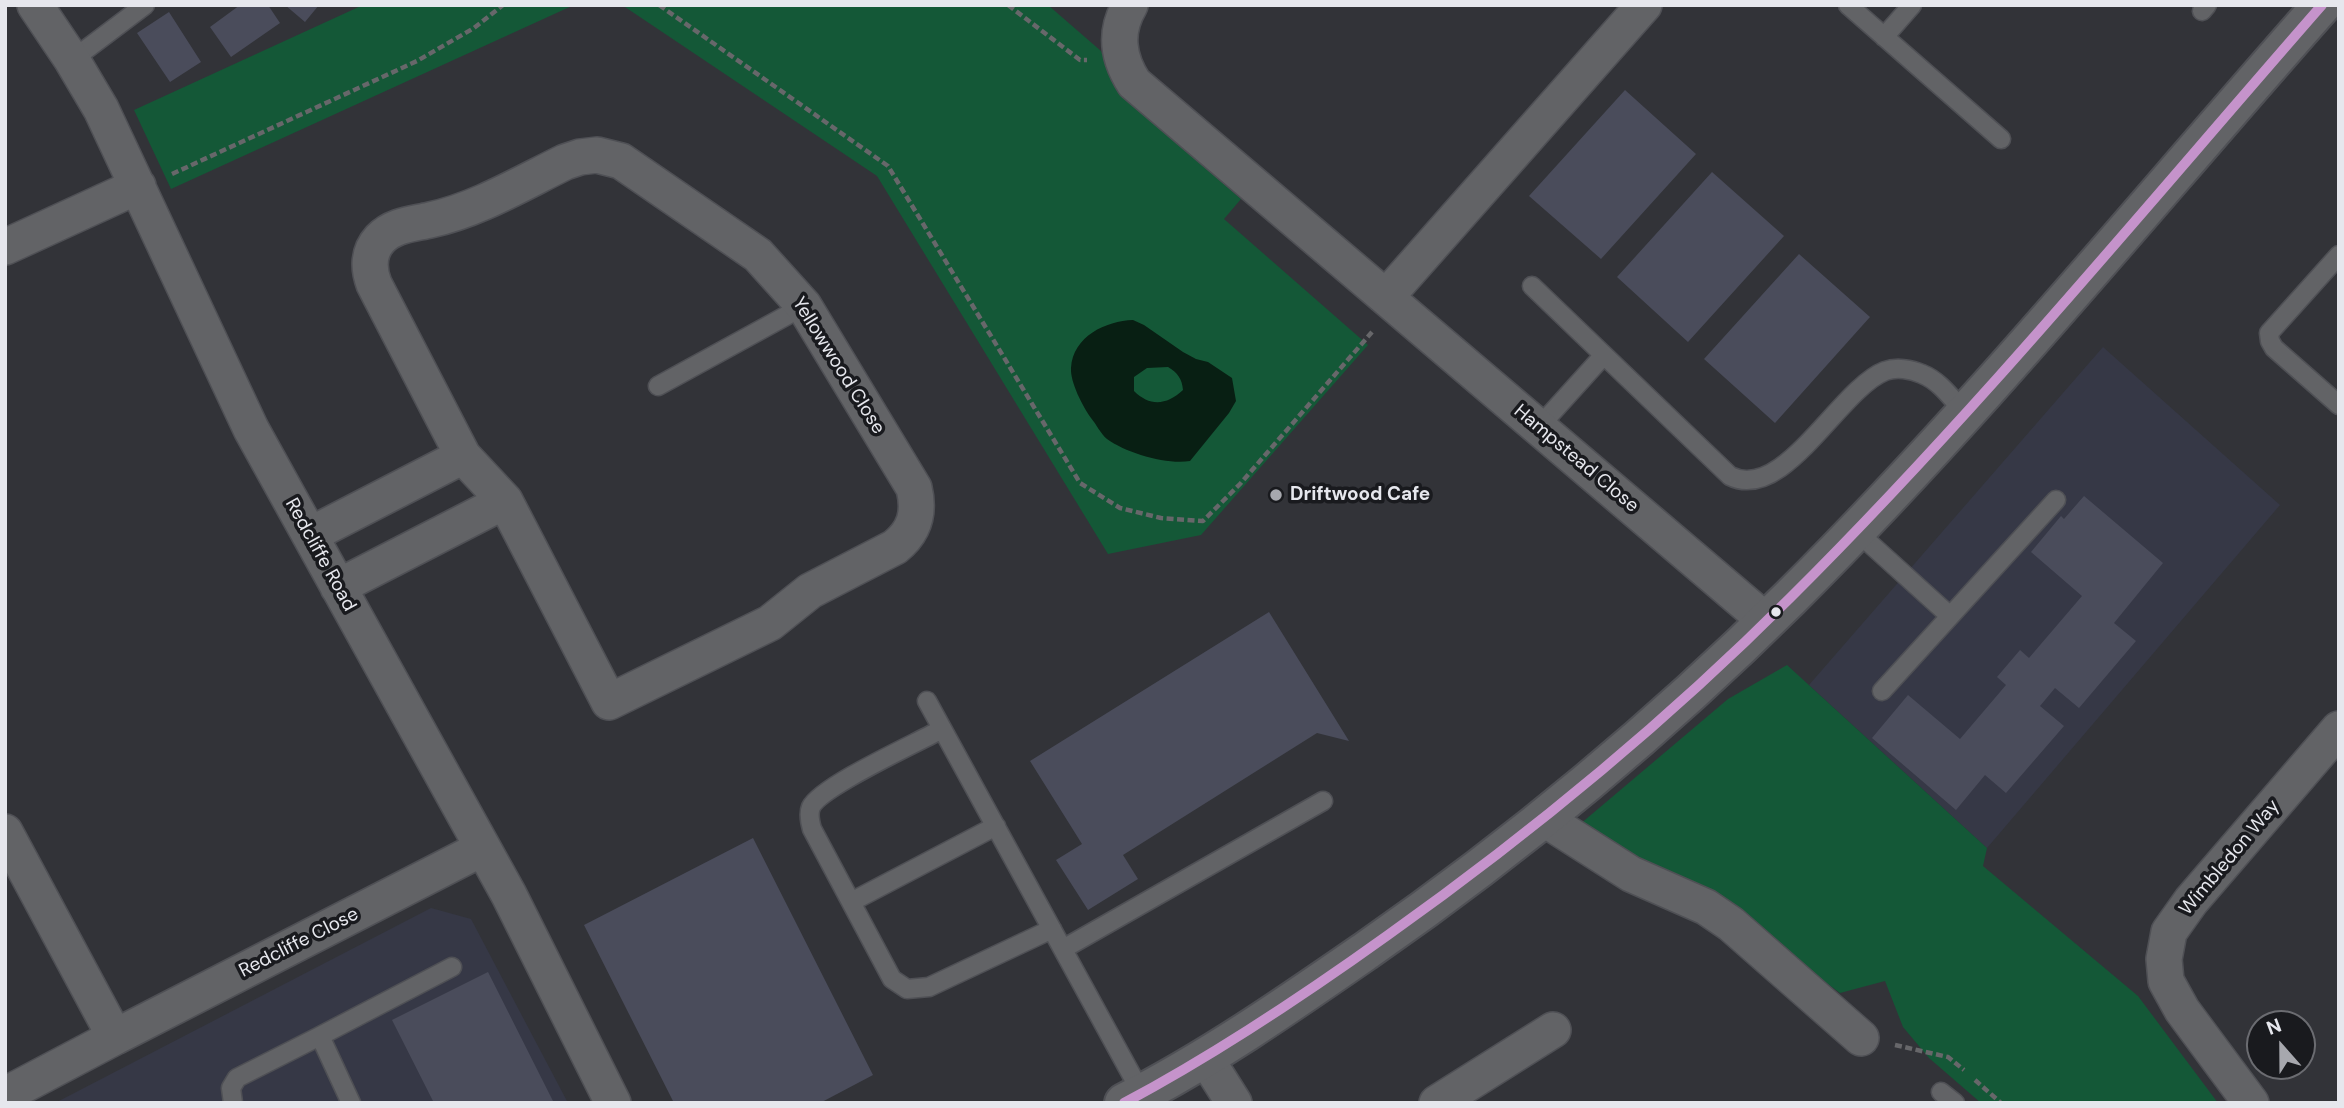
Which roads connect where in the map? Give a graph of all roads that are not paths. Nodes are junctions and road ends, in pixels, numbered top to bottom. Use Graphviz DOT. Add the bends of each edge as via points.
graph roads {
  1 [pos="35,5"];
  2 [pos="145,5"];
  3 [pos="1130,5"];
  4 [pos="1644,5"];
  5 [pos="1848,5"];
  6 [pos="1912,5"];
  7 [pos="2322,5"];
  8 [pos="1884,37"];
  9 [pos="72,60"];
  10 [pos="2001,139"];
  11 [pos="138,186"];
  12 [pos="5,247"];
  13 [pos="2339,255"];
  14 [pos="1532,286"];
  15 [pos="1386,297"];
  16 [pos="804,306"];
  17 [pos="1603,356"];
  18 [pos="658,386"];
  19 [pos="2339,405"];
  20 [pos="1965,413"];
  21 [pos="1538,428"];
  22 [pos="463,456"];
  23 [pos="2056,500"];
  24 [pos="505,501"];
  25 [pos="1855,530"];
  26 [pos="310,535"];
  27 [pos="338,587"];
  28 [pos="1950,616"];
  29 [pos="1766,621"];
  30 [pos="1882,691"];
  31 [pos="927,701"];
  32 [pos="942,729"];
  33 [pos="2339,729"];
  34 [pos="1323,801"];
  35 [pos="1543,818"];
  36 [pos="996,826"];
  37 [pos="5,832"];
  38 [pos="483,848"];
  39 [pos="851,902"];
  40 [pos="1052,929"];
  41 [pos="1063,949"];
  42 [pos="452,967"];
  43 [pos="1553,1030"];
  44 [pos="320,1036"];
  45 [pos="115,1037"];
  46 [pos="1861,1038"];
  47 [pos="1205,1058"];
  48 [pos="5,1095"];
  49 [pos="1133,1098"];
  50 [pos="233,1103"];
  51 [pos="351,1103"];
  52 [pos="613,1103"];
  53 [pos="1234,1103"];
  54 [pos="1437,1103"];
  55 [pos="2251,1103"];
  1 -- 9 [label="street, Redcliffe Road"];
  2 -- 9 [label="lane"];
  3 -- 15 [label="street, Hampstead Close" via="1118,42 1130,77"];
  4 -- 15 [label="street"];
  5 -- 8 [label="lane"];
  6 -- 8 [label="lane"];
  7 -- 20 [label="street"];
  8 -- 10 [label="lane"];
  9 -- 11 [label="street, Redcliffe Road"];
  11 -- 12 [label="street"];
  11 -- 26 [label="street, Redcliffe Road" via="227,380"];
  13 -- 19 [label="lane" via="2269,333 2274,348"];
  14 -- 17 [label="lane"];
  15 -- 21 [label="street, Hampstead Close"];
  16 -- 18 [label="lane"];
  16 -- 22 [label="street, Yellowwood Close" via="758,255 610,157 580,157 452,216 396,228 373,248 370,273"];
  16 -- 24 [label="street, Yellowwood Close" via="914,488 916,518 895,547 810,591 770,623 609,702"];
  17 -- 20 [label="lane" via="1737,480 1758,480 1779,469 1871,379 1892,369 1920,373 1936,382"];
  17 -- 21 [label="lane"];
  20 -- 25 [label="street"];
  21 -- 29 [label="street, Hampstead Close"];
  22 -- 24 [label="street, Yellowwood Close"];
  22 -- 26 [label="street"];
  23 -- 28 [label="lane"];
  24 -- 27 [label="street"];
  25 -- 28 [label="lane"];
  25 -- 29 [label="street"];
  26 -- 27 [label="street, Redcliffe Road"];
  27 -- 38 [label="street, Redcliffe Road"];
  28 -- 30 [label="lane"];
  29 -- 35 [label="street" via="1683,699"];
  31 -- 32 [label="lane"];
  32 -- 36 [label="lane"];
  32 -- 39 [label="lane" via="826,791 811,807 812,829"];
  33 -- 55 [label="street, Wimbledon Way" via="2169,932 2166,981"];
  34 -- 41 [label="lane"];
  35 -- 46 [label="street" via="1631,874 1706,907 1731,924"];
  35 -- 47 [label="street" via="1401,926"];
  36 -- 39 [label="lane"];
  36 -- 40 [label="lane"];
  37 -- 45 [label="street"];
  38 -- 45 [label="street, Redcliffe Close"];
  38 -- 52 [label="street, Redcliffe Road"];
  39 -- 40 [label="lane" via="892,979 906,989 929,987"];
  40 -- 41 [label="lane"];
  41 -- 49 [label="lane"];
  42 -- 44 [label="lane"];
  43 -- 54 [label="street"];
  44 -- 50 [label="lane" via="237,1078 231,1088"];
  44 -- 51 [label="lane"];
  45 -- 48 [label="street, Redcliffe Close"];
  47 -- 49 [label="street"];
  47 -- 53 [label="street"];
}
